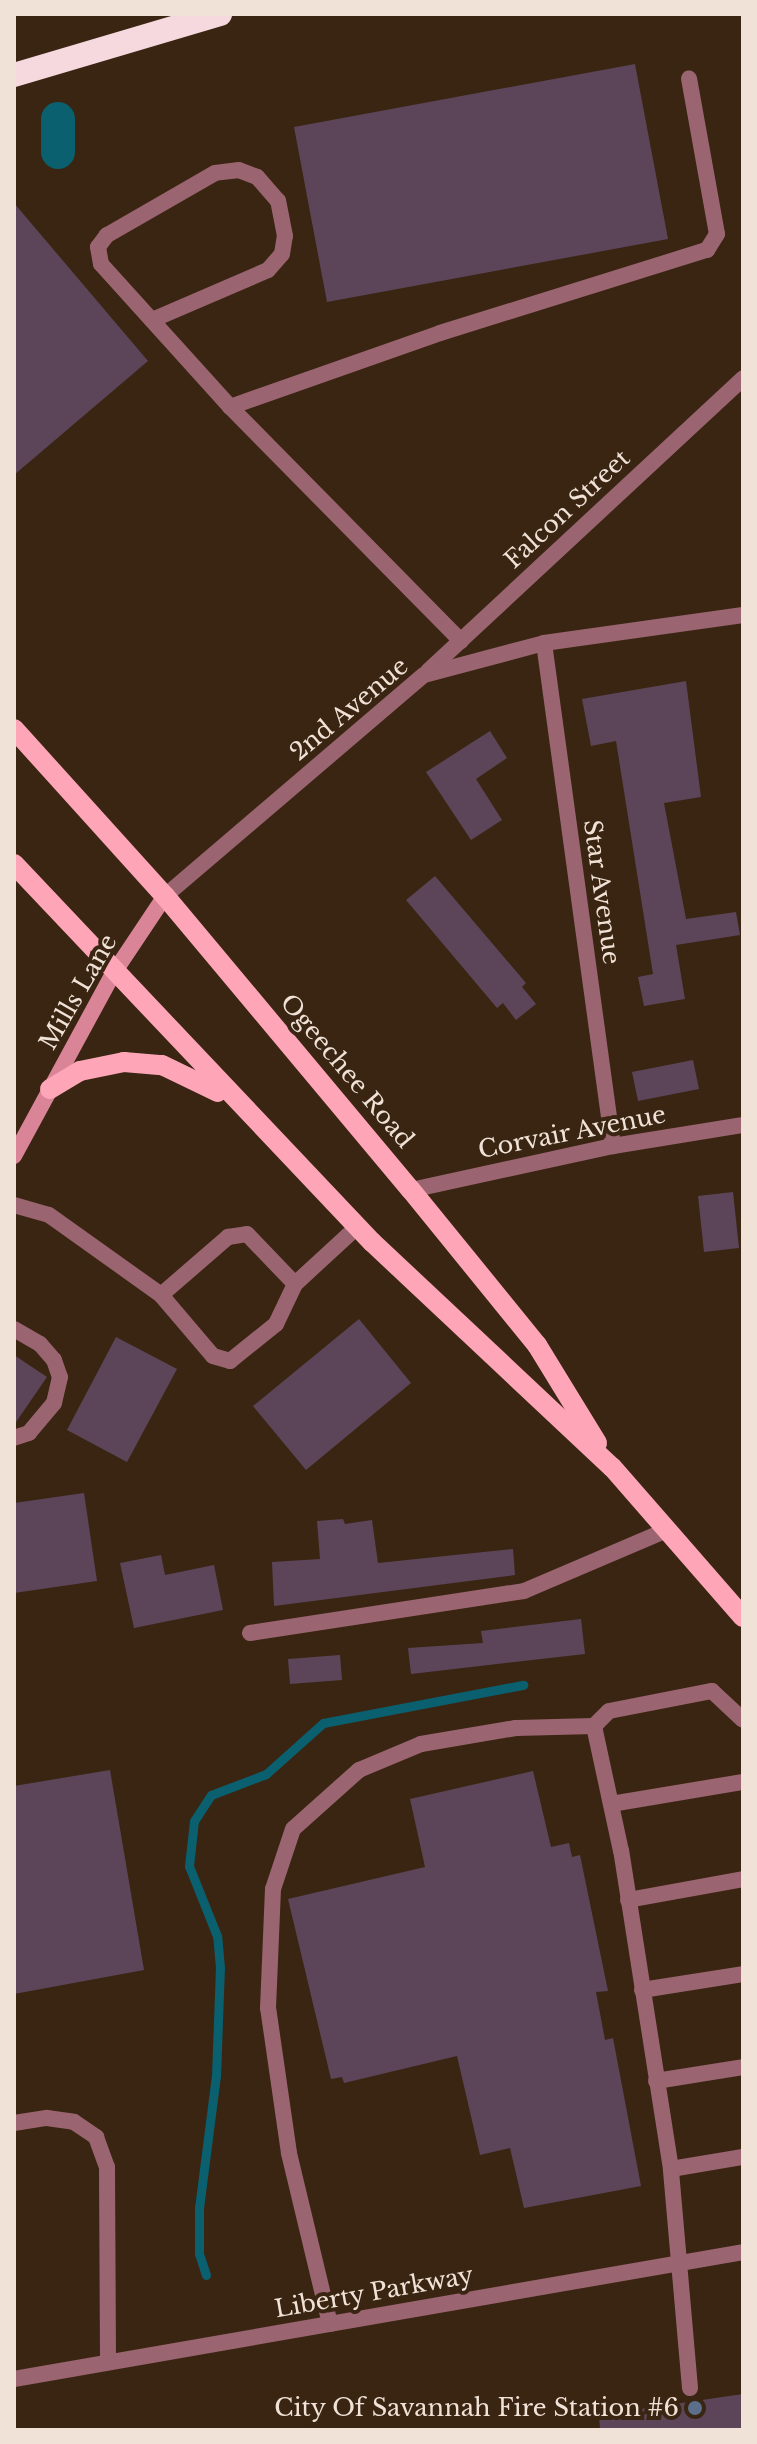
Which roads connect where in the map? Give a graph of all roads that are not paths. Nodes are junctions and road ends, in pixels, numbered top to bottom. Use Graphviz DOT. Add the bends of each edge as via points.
graph roads {
  1 [pos="220,14"];
  2 [pos="14,75"];
  3 [pos="689,79"];
  4 [pos="152,320"];
  5 [pos="743,378"];
  6 [pos="230,407"];
  7 [pos="743,615"];
  8 [pos="461,641"];
  9 [pos="544,643"];
  10 [pos="424,675"];
  11 [pos="14,729"];
  12 [pos="14,864"];
  13 [pos="165,896"];
  14 [pos="113,974"];
  15 [pos="50,1089"];
  16 [pos="236,1102"];
  17 [pos="743,1125"];
  18 [pos="613,1146"];
  19 [pos="14,1156"];
  20 [pos="411,1190"];
  21 [pos="14,1205"];
  22 [pos="357,1227"];
  23 [pos="295,1284"];
  24 [pos="161,1295"];
  25 [pos="14,1329"];
  26 [pos="14,1438"];
  27 [pos="612,1467"];
  28 [pos="667,1530"];
  29 [pos="743,1617"];
  30 [pos="250,1633"];
  31 [pos="743,1720"];
  32 [pos="594,1726"];
  33 [pos="743,1782"];
  34 [pos="611,1804"];
  35 [pos="743,1879"];
  36 [pos="628,1900"];
  37 [pos="743,1974"];
  38 [pos="642,1990"];
  39 [pos="743,2067"];
  40 [pos="656,2081"];
  41 [pos="14,2123"];
  42 [pos="743,2157"];
  43 [pos="671,2169"];
  44 [pos="743,2252"];
  45 [pos="675,2264"];
  46 [pos="330,2324"];
  47 [pos="108,2362"];
  48 [pos="14,2379"];
  49 [pos="690,2388"];
  1 -- 2 [label="highway"];
  3 -- 6 [label="street" via="717,234 707,250 440,333"];
  4 -- 4 [label="street" via="101,264 98,247 107,235 215,173 239,170 257,177 278,201 285,236 282,254 268,270"];
  4 -- 6 [label="street"];
  5 -- 8 [label="street, Falcon Street"];
  6 -- 8 [label="street"];
  7 -- 9 [label="street, 2nd Avenue"];
  8 -- 10 [label="street, Falcon Street"];
  9 -- 10 [label="street, 2nd Avenue"];
  9 -- 18 [label="street, Star Avenue"];
  10 -- 13 [label="street, 2nd Avenue"];
  11 -- 13 [label="main road, Ogeechee Road"];
  12 -- 14 [label="main road, Ogeechee Road"];
  13 -- 14 [label="main road, Mills Lane"];
  13 -- 20 [label="main road, Ogeechee Road"];
  14 -- 15 [label="main road, Mills Lane"];
  14 -- 16 [label="main road, Ogeechee Road"];
  15 -- 16 [label="main road" via="80,1071 124,1062 162,1065"];
  15 -- 19 [label="main road, Mills Lane"];
  16 -- 22 [label="main road, Ogeechee Road"];
  17 -- 18 [label="street, Corvair Avenue"];
  18 -- 20 [label="street, Corvair Avenue"];
  20 -- 27 [label="main road, Ogeechee Road" via="537,1345"];
  21 -- 24 [label="street" via="49,1215"];
  22 -- 23 [label="street"];
  22 -- 27 [label="main road, Ogeechee Road"];
  23 -- 24 [label="street" via="247,1234 228,1237"];
  23 -- 24 [label="street" via="276,1324 230,1361 213,1356"];
  25 -- 26 [label="street" via="40,1344 60,1377 54,1403 29,1433"];
  27 -- 28 [label="main road, Ogeechee Road"];
  28 -- 29 [label="main road, Ogeechee Road"];
  28 -- 30 [label="street" via="524,1591"];
  31 -- 32 [label="street" via="712,1691 609,1711"];
  32 -- 34 [label="street"];
  32 -- 46 [label="street" via="516,1728 421,1744 359,1770 293,1829 273,1889 268,2008 289,2153"];
  33 -- 34 [label="street"];
  34 -- 36 [label="street"];
  35 -- 36 [label="street"];
  36 -- 38 [label="street"];
  37 -- 38 [label="street"];
  38 -- 40 [label="street"];
  39 -- 40 [label="street"];
  40 -- 43 [label="street"];
  41 -- 47 [label="street" via="47,2118 74,2122 96,2137 107,2167"];
  42 -- 43 [label="street"];
  43 -- 45 [label="street"];
  44 -- 45 [label="street, Liberty Parkway"];
  45 -- 46 [label="street, Liberty Parkway"];
  45 -- 49 [label="street"];
  46 -- 47 [label="street, Liberty Parkway"];
  47 -- 48 [label="street, Liberty Parkway"];
}
